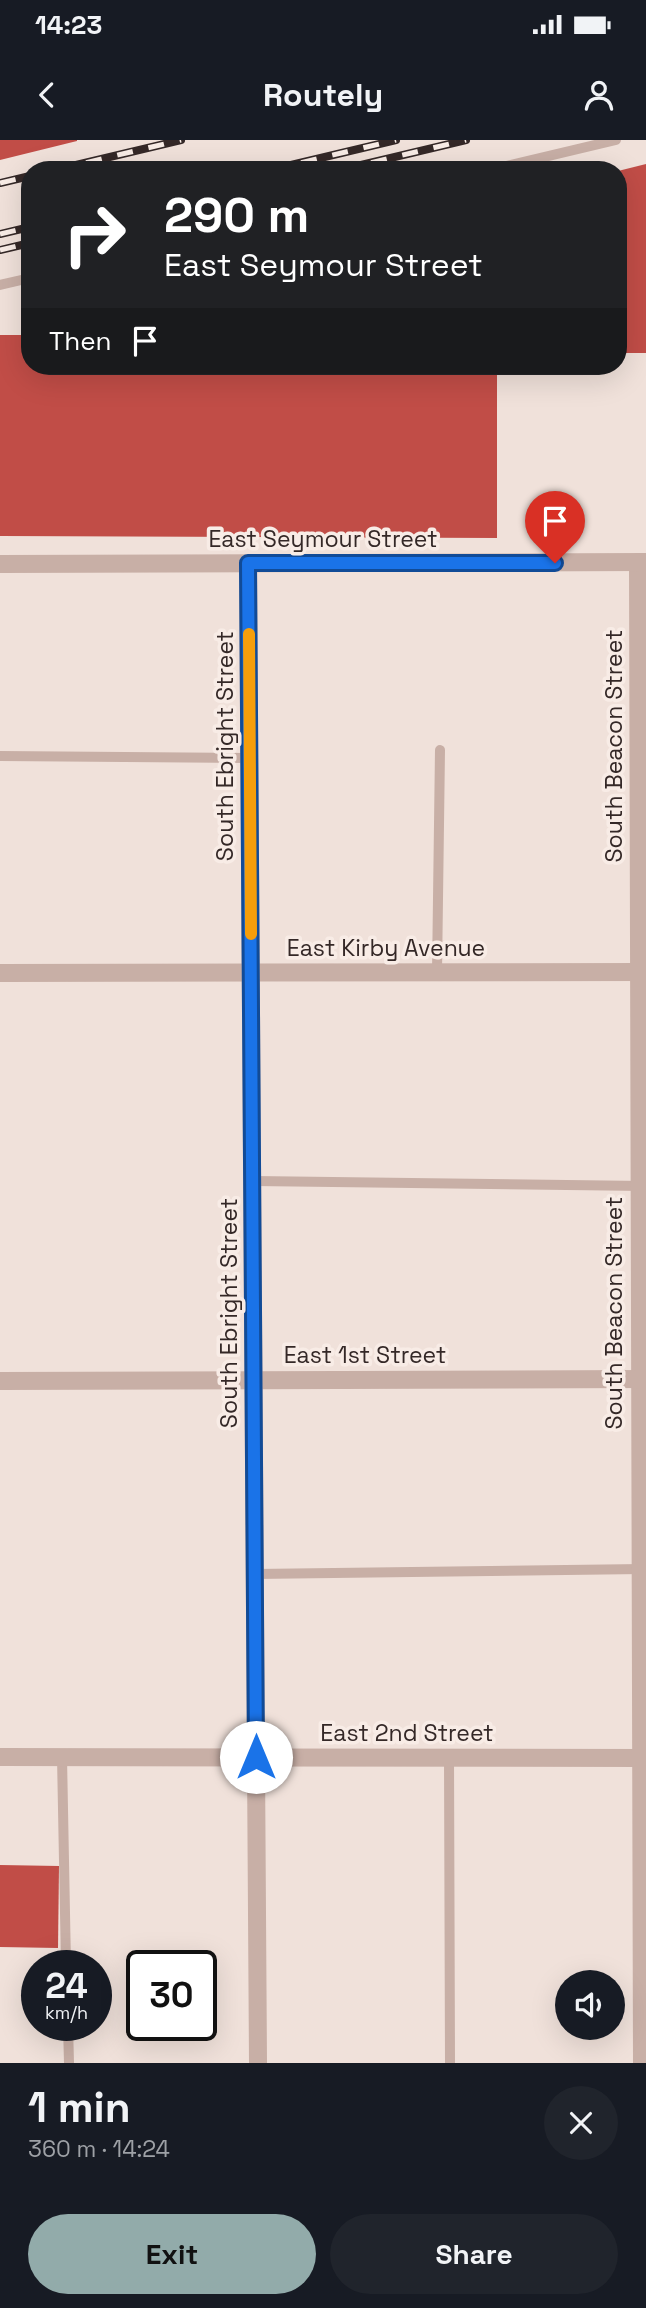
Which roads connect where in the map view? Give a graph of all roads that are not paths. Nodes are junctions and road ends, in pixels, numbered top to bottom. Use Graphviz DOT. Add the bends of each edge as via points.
graph roads {
  1 [pos="616,140"];
  2 [pos="527,161"];
  3 [pos="21,280"];
  4 [pos="0,285"];
  5 [pos="642,562"];
  6 [pos="248,563"];
  7 [pos="0,564"];
  8 [pos="440,750"];
  9 [pos="0,756"];
  10 [pos="250,758"];
  11 [pos="643,972"];
  12 [pos="252,973"];
  13 [pos="437,973"];
  14 [pos="0,974"];
  15 [pos="253,1181"];
  16 [pos="642,1186"];
  17 [pos="642,1379"];
  18 [pos="254,1380"];
  19 [pos="0,1381"];
  20 [pos="643,1569"];
  21 [pos="255,1574"];
  22 [pos="0,1757"];
  23 [pos="62,1757"];
  24 [pos="256,1757"];
  25 [pos="449,1757"];
  26 [pos="643,1758"];
  27 [pos="66,1950"];
  28 [pos="68,2041"];
  29 [pos="69,2063"];
  30 [pos="258,2063"];
  31 [pos="450,2063"];
  32 [pos="642,2063"];
  1 -- 2 [label="lane"];
  3 -- 4 [label="lane"];
  5 -- 6 [label="street, East Seymour Street"];
  5 -- 11 [label="street, South Beacon Street"];
  6 -- 7 [label="street, East Seymour Street"];
  6 -- 10 [label="street, South Ebright Street"];
  8 -- 13 [label="lane"];
  9 -- 10 [label="lane"];
  10 -- 12 [label="street, South Ebright Street"];
  11 -- 13 [label="street, East Kirby Avenue"];
  11 -- 16 [label="street, South Beacon Street"];
  12 -- 13 [label="street, East Kirby Avenue"];
  12 -- 14 [label="street, East Kirby Avenue"];
  12 -- 15 [label="street, South Ebright Street"];
  15 -- 16 [label="lane"];
  15 -- 18 [label="street, South Ebright Street"];
  16 -- 17 [label="street, South Beacon Street"];
  17 -- 18 [label="street, East 1st Street"];
  17 -- 20 [label="street, South Beacon Street"];
  18 -- 19 [label="street, East 1st Street"];
  18 -- 21 [label="street, South Ebright Street"];
  20 -- 21 [label="lane"];
  20 -- 26 [label="street, South Beacon Street"];
  21 -- 24 [label="street, South Ebright Street"];
  22 -- 23 [label="street, East 2nd Street"];
  23 -- 24 [label="street, East 2nd Street"];
  23 -- 27 [label="lane"];
  24 -- 25 [label="street, East 2nd Street"];
  24 -- 30 [label="street, South Ebright Street"];
  25 -- 26 [label="street, East 2nd Street"];
  25 -- 31 [label="lane"];
  26 -- 32 [label="street, South Beacon Street"];
  28 -- 29 [label="lane"];
}
